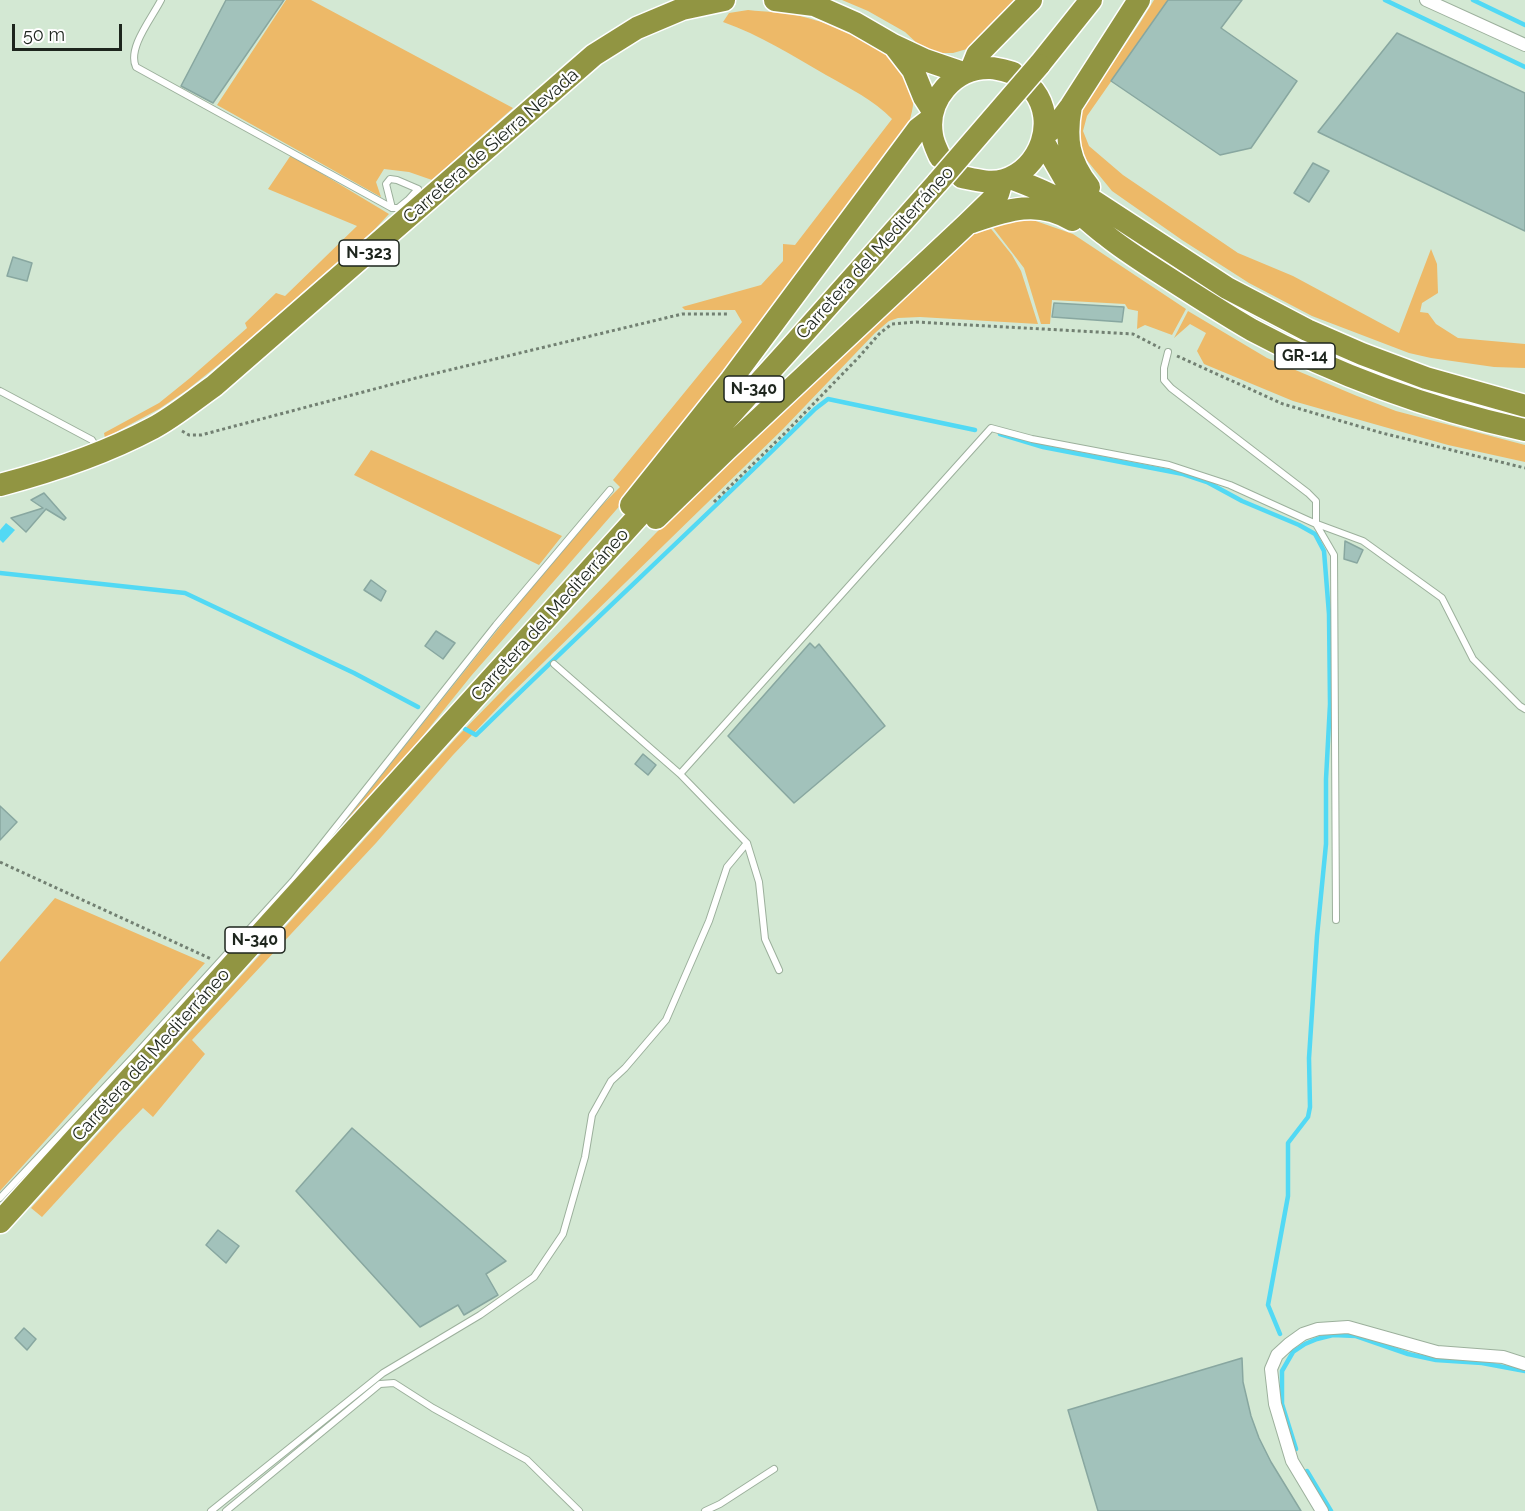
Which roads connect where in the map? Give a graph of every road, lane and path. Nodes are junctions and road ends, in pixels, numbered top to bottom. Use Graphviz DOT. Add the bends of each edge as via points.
graph roads {
  1 [pos="162,0"];
  2 [pos="724,0"];
  3 [pos="775,0"];
  4 [pos="1031,0"];
  5 [pos="1092,0"];
  6 [pos="1139,0"];
  7 [pos="1426,0"];
  8 [pos="696,3"];
  9 [pos="811,3"];
  10 [pos="893,45"];
  11 [pos="1525,45"];
  12 [pos="967,72"];
  13 [pos="1013,73"];
  14 [pos="1034,91"];
  15 [pos="1071,106"];
  16 [pos="932,115"];
  17 [pos="1044,138"];
  18 [pos="940,157"];
  19 [pos="962,177"];
  20 [pos="1006,179"];
  21 [pos="414,204"];
  22 [pos="392,208"];
  23 [pos="1113,212"];
  24 [pos="967,224"];
  25 [pos="1106,236"];
  26 [pos="729,314"];
  27 [pos="1168,352"];
  28 [pos="0,391"];
  29 [pos="1525,406"];
  30 [pos="165,420"];
  31 [pos="1525,430"];
  32 [pos="101,453"];
  33 [pos="1525,468"];
  34 [pos="0,485"];
  35 [pos="610,490"];
  36 [pos="714,502"];
  37 [pos="1316,524"];
  38 [pos="568,594"];
  39 [pos="511,658"];
  40 [pos="554,664"];
  41 [pos="1525,709"];
  42 [pos="680,774"];
  43 [pos="747,843"];
  44 [pos="0,862"];
  45 [pos="1336,920"];
  46 [pos="216,963"];
  47 [pos="778,970"];
  48 [pos="0,1198"];
  49 [pos="0,1222"];
  50 [pos="1525,1364"];
  51 [pos="774,1468"];
  52 [pos="211,1511"];
  53 [pos="226,1511"];
  54 [pos="579,1511"];
  55 [pos="705,1511"];
  56 [pos="1322,1511"];
  1 -- 22 [label="lane" via="133,51 136,68"];
  2 -- 8 [label="highway, Carretera de Sierra Nevada / N-323"];
  3 -- 9 [label="highway"];
  4 -- 12 [label="highway" via="977,55"];
  5 -- 38 [label="highway, Carretera del Mediterráneo / N-340, bridge" via="938,182"];
  6 -- 15 [label="highway"];
  7 -- 11 [label="street"];
  8 -- 21 [label="highway, Carretera de Sierra Nevada / N-323" via="637,28 594,55"];
  9 -- 10 [label="highway"];
  10 -- 12 [label="highway"];
  10 -- 16 [label="highway" via="913,70"];
  12 -- 13 [label="highway" via="991,68"];
  12 -- 16 [label="highway" via="939,96"];
  14 -- 17 [label="highway" via="1045,116"];
  15 -- 17 [label="highway"];
  15 -- 23 [label="highway" via="1068,122 1073,162"];
  16 -- 18 [label="highway" via="932,137"];
  16 -- 38 [label="highway" via="608,534"];
  17 -- 20 [label="highway" via="1024,169"];
  17 -- 23 [label="highway" via="1071,187"];
  19 -- 20 [label="highway" via="983,182"];
  20 -- 24 [label="highway" via="998,194"];
  20 -- 25 [label="highway" via="1065,202"];
  21 -- 22 [label="lane"];
  21 -- 22 [label="lane" via="418,189 390,180 386,184"];
  21 -- 30 [label="highway, Carretera de Sierra Nevada / N-323" via="214,386"];
  23 -- 29 [label="highway, GR-14" via="1227,288 1307,330 1426,378"];
  24 -- 25 [label="highway" via="1009,210 1033,208 1058,211"];
  24 -- 39 [label="highway" via="646,528 564,618"];
  25 -- 31 [label="highway, GR-14" via="1251,329 1301,354 1373,386"];
  26 -- 30 [label="path" via="682,314 201,435 189,435"];
  27 -- 33 [label="path" via="1282,404"];
  27 -- 36 [label="path" via="1133,334 892,324"];
  27 -- 37 [label="lane" via="1164,380 1308,493 1316,501"];
  28 -- 32 [label="lane" via="92,440"];
  30 -- 32 [label="highway, Carretera de Sierra Nevada / N-323"];
  32 -- 34 [label="highway, Carretera de Sierra Nevada / N-323"];
  35 -- 46 [label="lane" via="503,617 312,857"];
  37 -- 41 [label="lane" via="1363,541 1442,598 1473,659"];
  37 -- 42 [label="lane" via="1230,485 1169,465 991,428"];
  37 -- 45 [label="lane" via="1334,555"];
  38 -- 39 [label="highway, Carretera del Mediterráneo / N-340"];
  39 -- 49 [label="highway, Carretera del Mediterráneo / N-340"];
  40 -- 42 [label="lane"];
  42 -- 43 [label="lane"];
  43 -- 47 [label="lane" via="759,882 765,939"];
  43 -- 52 [label="lane" via="727,867 709,921 666,1020 611,1081 592,1115 585,1157 563,1234 534,1277 480,1315 383,1373"];
  44 -- 46 [label="path"];
  46 -- 48 [label="lane"];
  50 -- 56 [label="street" via="1503,1357 1437,1352 1348,1328 1318,1329 1289,1344 1277,1355 1271,1369 1275,1404 1292,1461"];
  51 -- 55 [label="lane"];
  53 -- 54 [label="lane" via="380,1384 394,1383 527,1460"];
}
